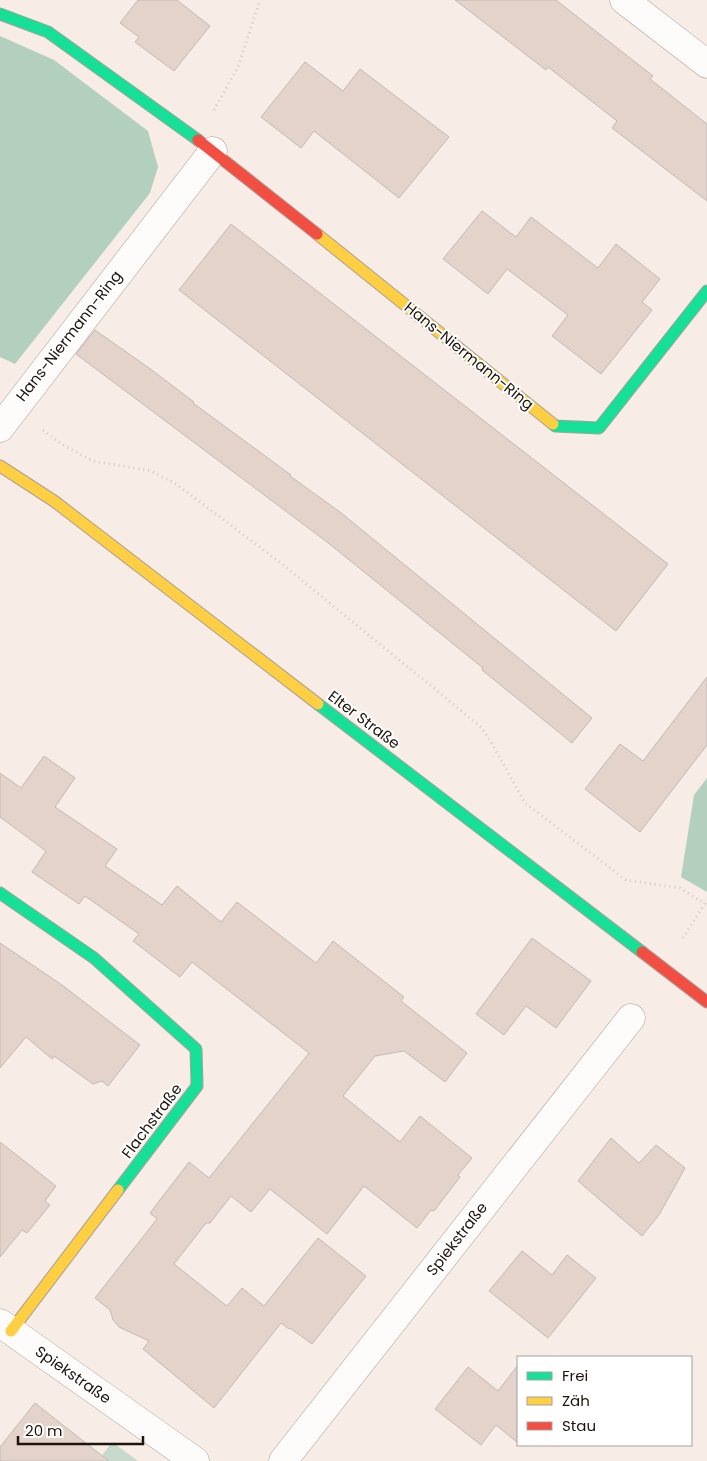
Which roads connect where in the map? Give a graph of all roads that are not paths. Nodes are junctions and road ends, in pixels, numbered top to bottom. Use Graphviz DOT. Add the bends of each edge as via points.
graph roads {
  1 [pos="624,0"];
  2 [pos="0,14"];
  3 [pos="707,64"];
  4 [pos="213,151"];
  5 [pos="707,291"];
  6 [pos="7,418"];
  7 [pos="0,466"];
  8 [pos="0,892"];
  9 [pos="707,1002"];
  10 [pos="631,1018"];
  11 [pos="5,1327"];
  12 [pos="195,1461"];
  13 [pos="283,1461"];
  1 -- 3 [label="street"];
  2 -- 4 [label="street, Hans-Niermann-Ring" via="48,32"];
  4 -- 5 [label="street, Hans-Niermann-Ring" via="555,426 599,428"];
  4 -- 6 [label="street, Hans-Niermann-Ring"];
  7 -- 9 [label="street, Elter Straße" via="54,501"];
  8 -- 11 [label="street, Flachstraße" via="94,958 196,1049 197,1086"];
  10 -- 13 [label="street, Spiekstraße"];
  11 -- 12 [label="street, Spiekstraße"];
}
